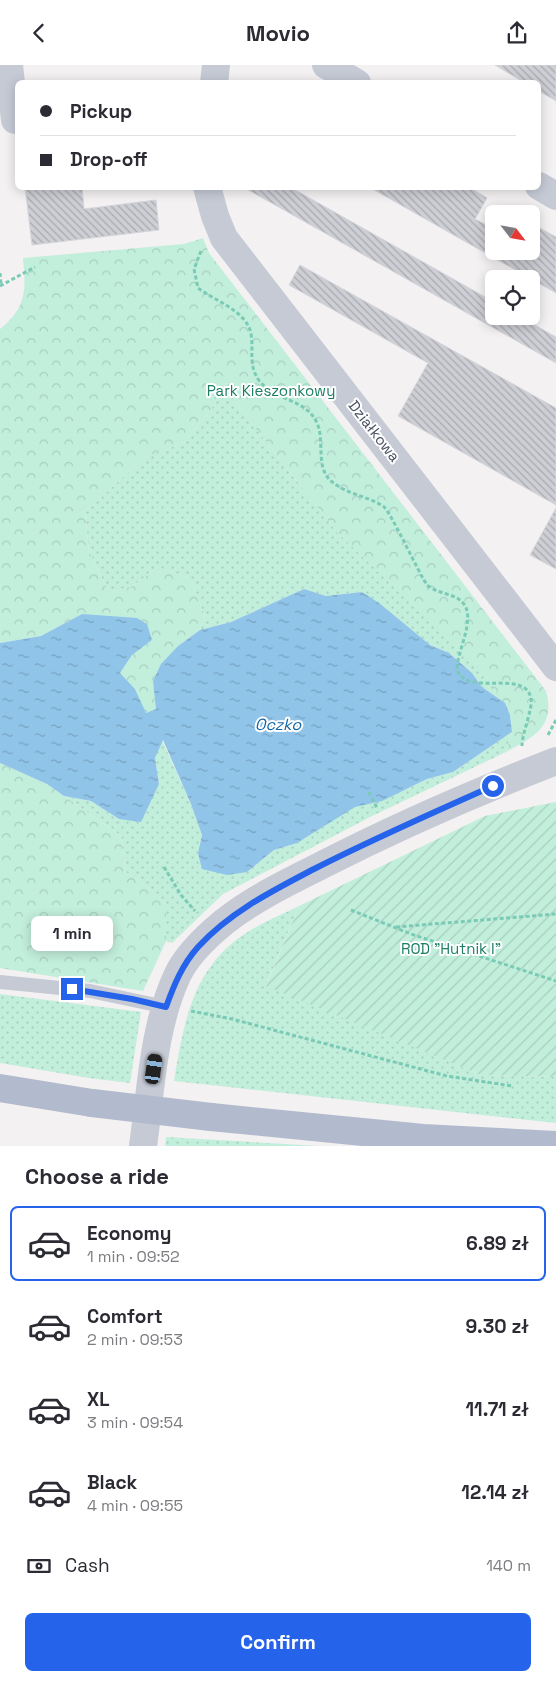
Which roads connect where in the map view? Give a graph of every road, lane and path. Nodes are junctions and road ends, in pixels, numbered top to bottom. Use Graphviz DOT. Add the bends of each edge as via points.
graph roads {
  1 [pos="8,65"];
  2 [pos="216,65"];
  3 [pos="329,66"];
  4 [pos="214,80"];
  5 [pos="352,80"];
  6 [pos="15,120"];
  7 [pos="541,188"];
  8 [pos="208,190"];
  9 [pos="556,196"];
  10 [pos="204,243"];
  11 [pos="35,267"];
  12 [pos="0,273"];
  13 [pos="1,286"];
  14 [pos="556,667"];
  15 [pos="521,750"];
  16 [pos="556,761"];
  17 [pos="369,792"];
  18 [pos="379,813"];
  19 [pos="164,867"];
  20 [pos="350,910"];
  21 [pos="556,914"];
  22 [pos="395,927"];
  23 [pos="214,932"];
  24 [pos="556,981"];
  25 [pos="0,982"];
  26 [pos="166,1007"];
  27 [pos="512,1086"];
  28 [pos="0,1088"];
  29 [pos="556,1145"];
  30 [pos="143,1146"];
  1 -- 6 [label="street"];
  2 -- 4 [label="street"];
  3 -- 5 [label="street"];
  7 -- 9 [label="street"];
  8 -- 14 [label="street, Działkowa" via="224,238"];
  10 -- 15 [label="path" via="194,269 198,288 237,311 251,333 250,357 258,379 276,395 308,408 318,424 322,461 330,481 384,506 427,585 437,593 455,596 464,603 467,611 465,638 456,668 459,674 466,681 500,685 515,683 527,690 531,699"];
  11 -- 13 [label="path"];
  12 -- 13 [label="path"];
  16 -- 23 [label="street" via="381,835 257,900"];
  17 -- 18 [label="path"];
  19 -- 23 [label="path" via="181,895"];
  20 -- 22 [label="path"];
  21 -- 22 [label="path"];
  22 -- 24 [label="path"];
  23 -- 26 [label="street" via="197,948 178,975"];
  25 -- 26 [label="lane" via="90,991"];
  26 -- 27 [label="path" via="232,1019 447,1076"];
  26 -- 30 [label="street"];
  28 -- 29 [label="main road, bridge" via="210,1117 423,1138"];
}
